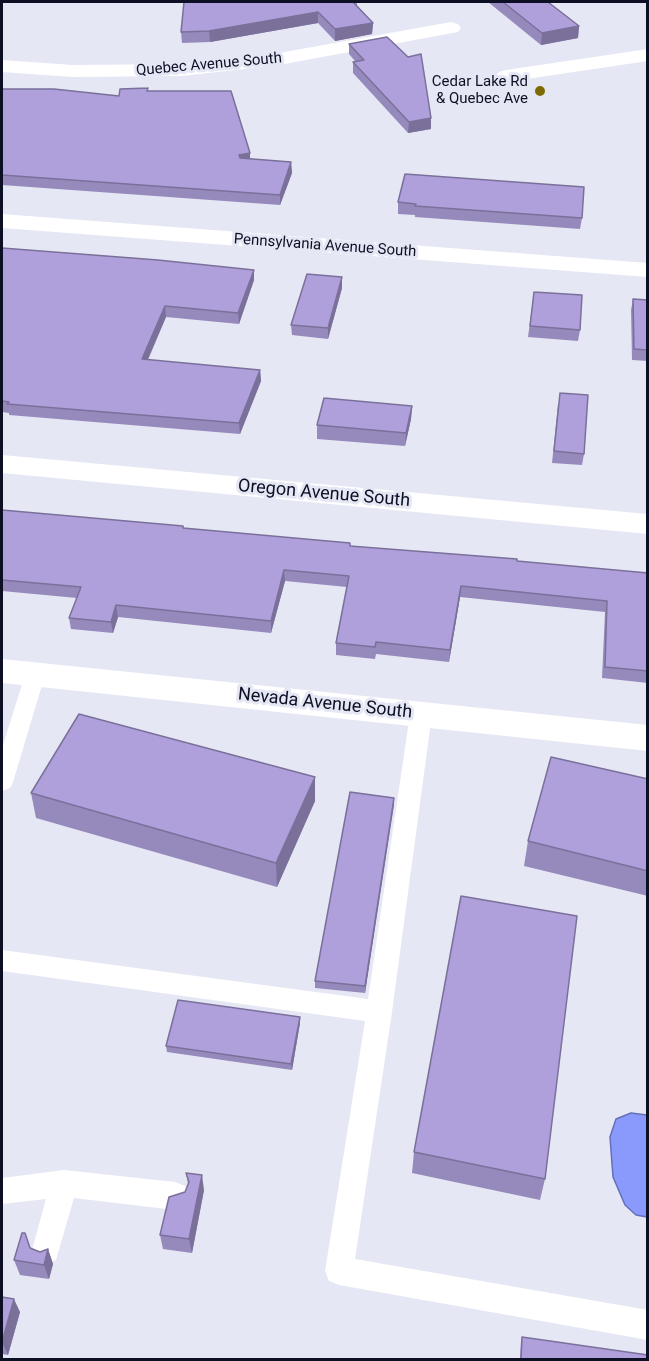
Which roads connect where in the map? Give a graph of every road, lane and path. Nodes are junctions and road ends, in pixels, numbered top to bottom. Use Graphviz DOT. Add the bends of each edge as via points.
graph roads {
  1 [pos="451,28"];
  2 [pos="648,55"];
  3 [pos="2,66"];
  4 [pos="506,76"];
  5 [pos="2,221"];
  6 [pos="648,270"];
  7 [pos="2,464"];
  8 [pos="648,524"];
  9 [pos="2,671"];
  10 [pos="35,675"];
  11 [pos="421,714"];
  12 [pos="648,738"];
  13 [pos="2,782"];
  14 [pos="2,961"];
  15 [pos="379,1012"];
  16 [pos="64,1183"];
  17 [pos="2,1191"];
  18 [pos="175,1196"];
  19 [pos="46,1250"];
  20 [pos="648,1325"];
  1 -- 3 [label="street, Quebec Avenue South" via="279,59 193,69 74,72"];
  2 -- 4 [label="street"];
  5 -- 6 [label="street, Pennsylvania Avenue South"];
  7 -- 8 [label="street, Oregon Avenue South"];
  9 -- 10 [label="street, Nevada Avenue South"];
  10 -- 11 [label="street, Nevada Avenue South"];
  10 -- 13 [label="lane"];
  11 -- 12 [label="street, Nevada Avenue South"];
  11 -- 15 [label="lane"];
  14 -- 15 [label="lane"];
  15 -- 20 [label="lane" via="339,1271"];
  16 -- 17 [label="lane"];
  16 -- 18 [label="lane"];
  16 -- 19 [label="lane"];
}
